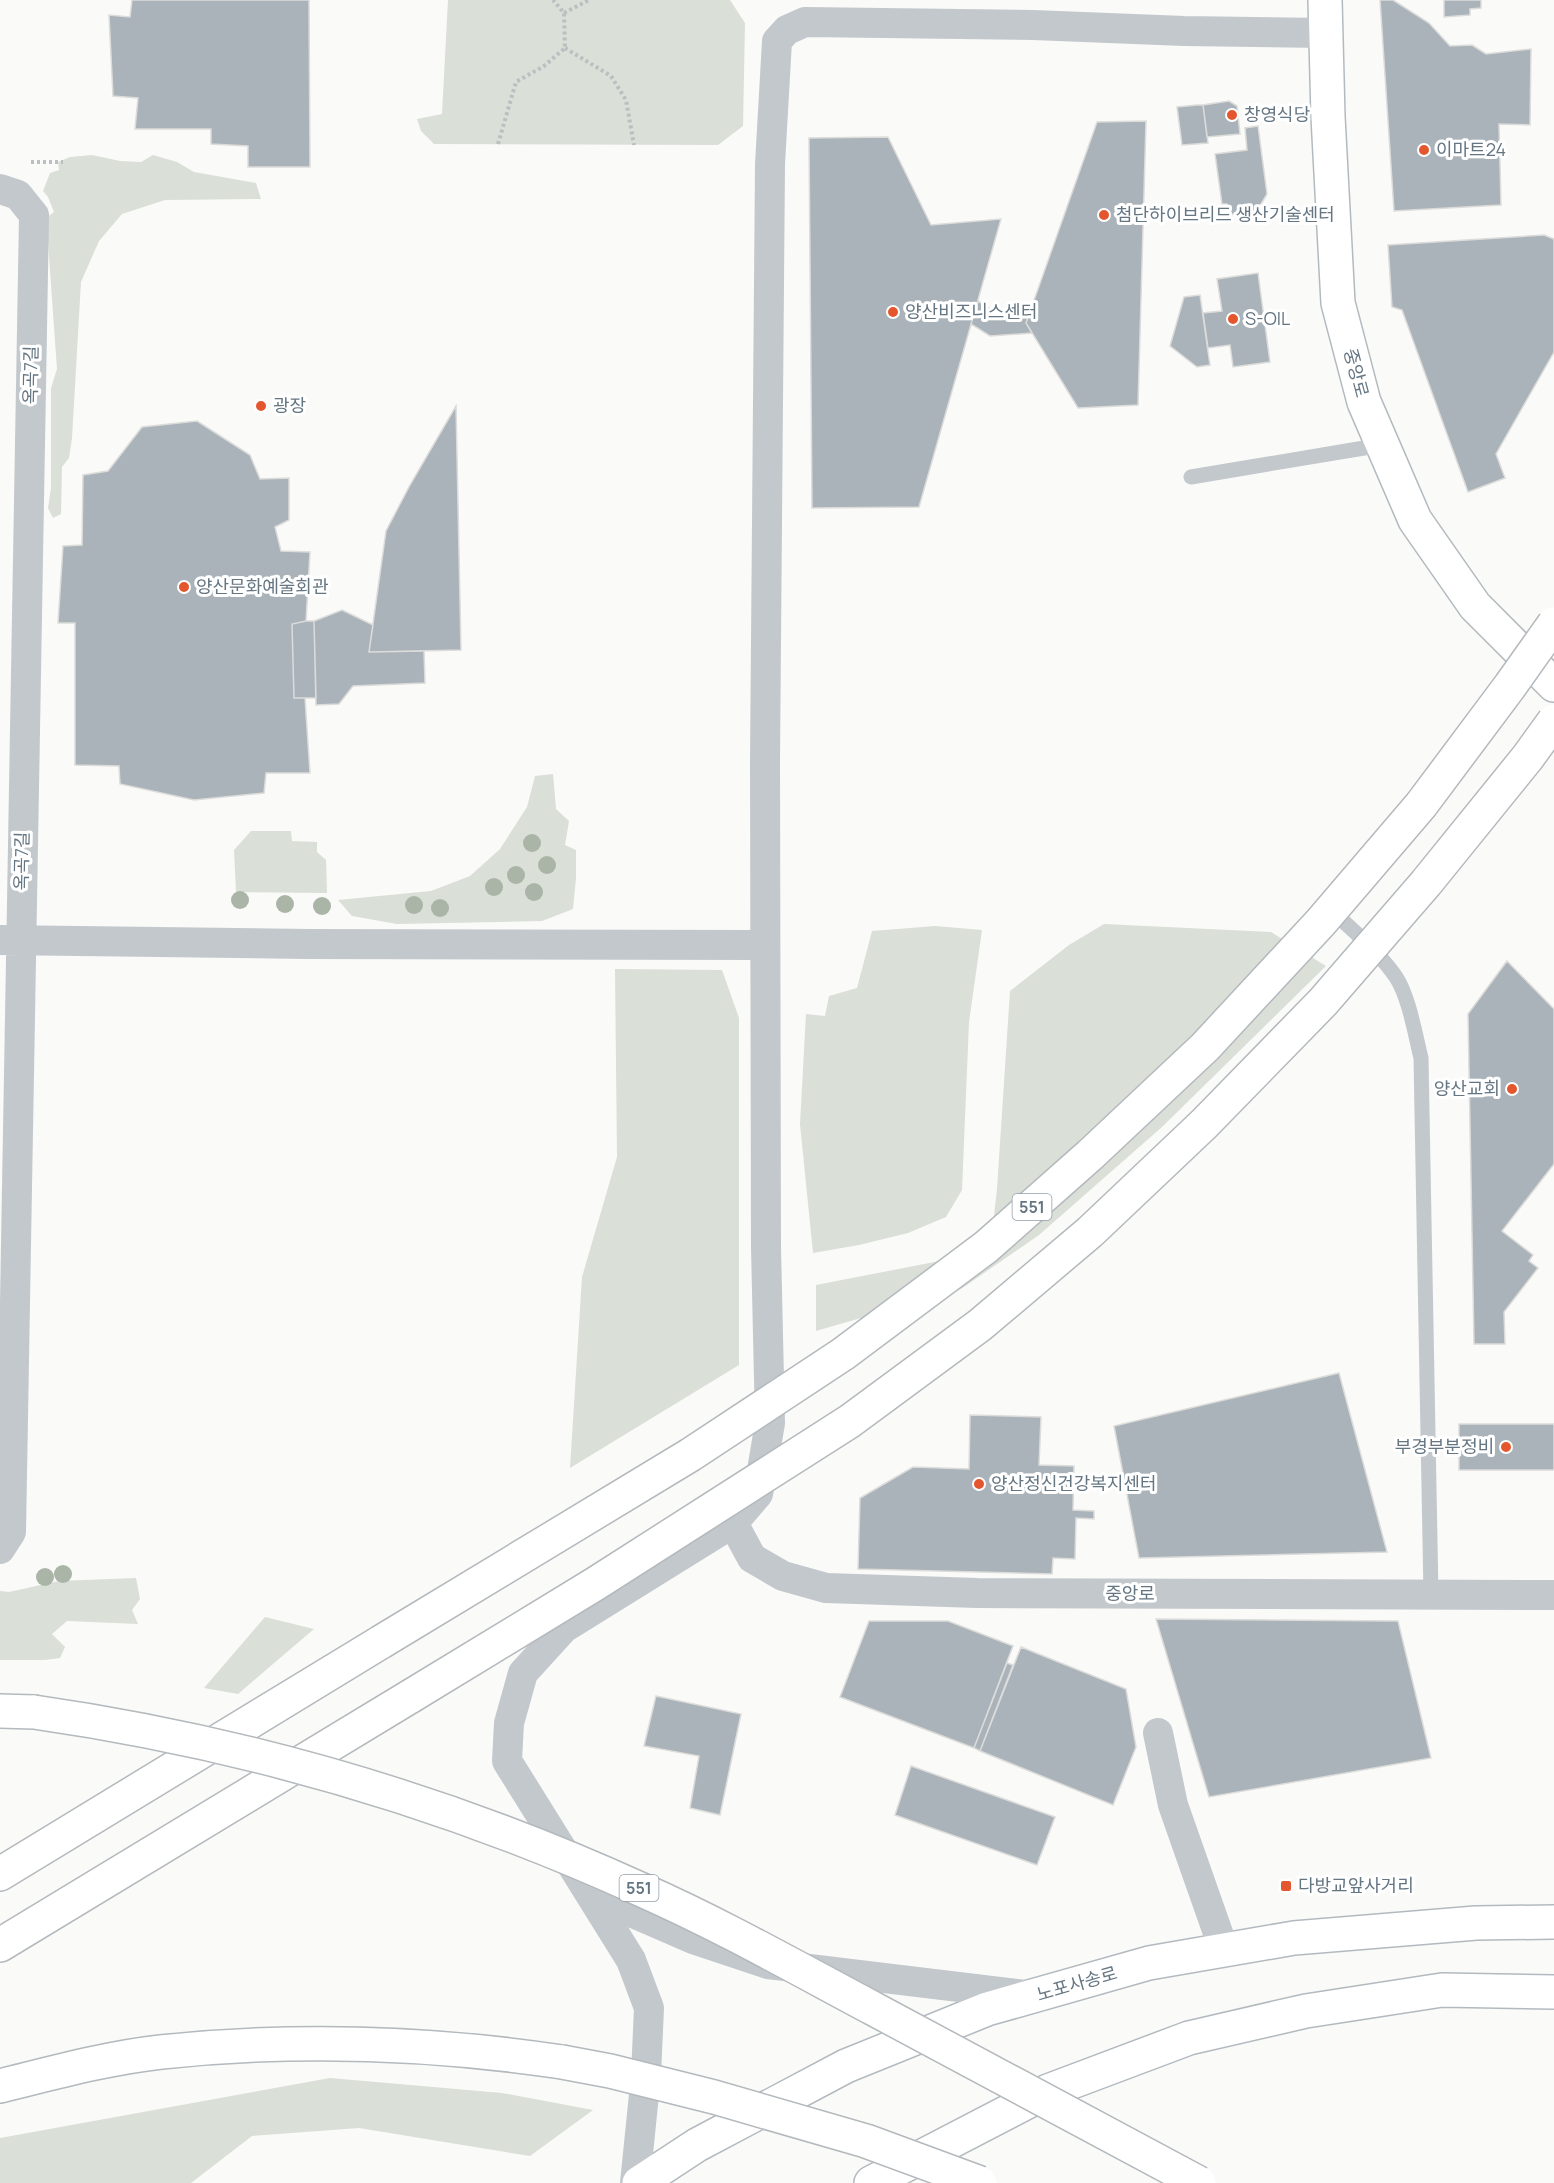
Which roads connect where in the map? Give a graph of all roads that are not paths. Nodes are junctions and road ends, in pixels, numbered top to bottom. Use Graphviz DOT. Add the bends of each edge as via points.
graph roads {
  1 [pos="1325,0"];
  2 [pos="1326,33"];
  3 [pos="0,189"];
  4 [pos="1382,445"];
  5 [pos="1191,477"];
  6 [pos="1554,624"];
  7 [pos="1554,685"];
  8 [pos="1554,721"];
  9 [pos="1341,919"];
  10 [pos="10,940"];
  11 [pos="765,945"];
  12 [pos="733,1523"];
  13 [pos="0,1549"];
  14 [pos="1431,1595"];
  15 [pos="1554,1595"];
  16 [pos="0,1711"];
  17 [pos="1158,1733"];
  18 [pos="566,1856"];
  19 [pos="0,1874"];
  20 [pos="1554,1922"];
  21 [pos="0,1945"];
  22 [pos="1224,1950"];
  23 [pos="1554,1992"];
  24 [pos="1034,1996"];
  25 [pos="0,2086"];
  26 [pos="637,2183"];
  27 [pos="872,2183"];
  28 [pos="980,2183"];
  29 [pos="1199,2183"];
  1 -- 2 [label="main road, 중앙로"];
  2 -- 4 [label="main road, 중앙로" via="1338,303 1364,402"];
  2 -- 11 [label="street" via="805,22 777,41 770,164"];
  3 -- 10 [label="street, 옥곡7길" via="18,195 34,215"];
  4 -- 5 [label="lane"];
  4 -- 7 [label="main road, 중앙로" via="1414,520 1475,606"];
  6 -- 19 [label="main road, 551, bridge" via="1421,805 1321,922 1205,1047 986,1247 843,1354 690,1455"];
  8 -- 21 [label="main road, bridge" via="1426,884 1323,1002 1204,1124 1090,1232 980,1325 850,1421 595,1584"];
  9 -- 14 [label="lane" via="1397,978 1412,1017 1421,1058"];
  10 -- 11 [label="street"];
  10 -- 13 [label="street, 옥곡7길" via="11,1532"];
  11 -- 12 [label="street" via="770,1423 758,1494"];
  12 -- 14 [label="street, 중앙로" via="752,1558 783,1575 826,1588 977,1593"];
  12 -- 18 [label="street" via="564,1628 523,1673 509,1723 507,1761"];
  14 -- 15 [label="street, 중앙로"];
  16 -- 29 [label="main road, 551, bridge" via="34,1712 219,1745 510,1834 642,1890 739,1937"];
  17 -- 22 [label="street" via="1173,1805"];
  18 -- 24 [label="street" via="633,1913 693,1939 768,1964"];
  18 -- 26 [label="street" via="631,1960 649,2008"];
  20 -- 22 [label="main road, 노포사송로" via="1476,1923 1294,1938"];
  22 -- 24 [label="main road, 노포사송로" via="1149,1963"];
  23 -- 27 [label="main road" via="1442,1990 1306,2011 1189,2038 1048,2091"];
  24 -- 26 [label="main road, 노포사송로" via="987,2009 846,2066 697,2145"];
  25 -- 28 [label="main road, bridge" via="159,2053 278,2044 379,2044 507,2054 610,2071 714,2097 866,2141"];
}
